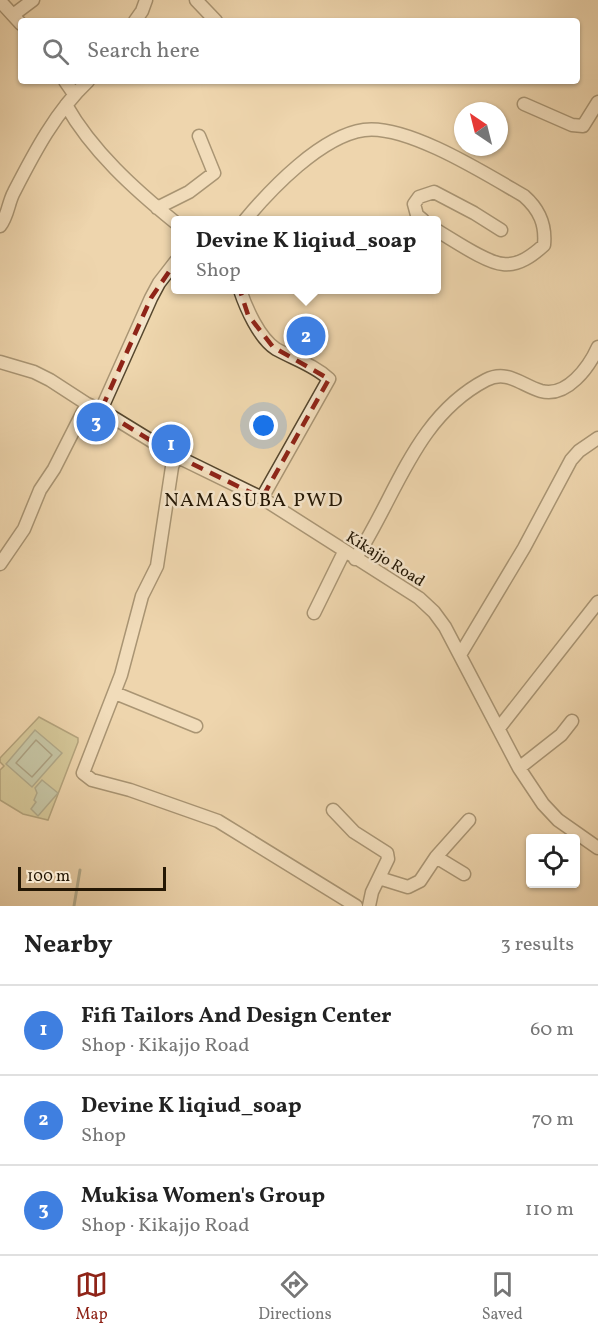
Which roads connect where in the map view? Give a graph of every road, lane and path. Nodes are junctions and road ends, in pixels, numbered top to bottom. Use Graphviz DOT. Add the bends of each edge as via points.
graph roads {
  1 [pos="33,0"];
  2 [pos="146,0"];
  3 [pos="196,0"];
  4 [pos="0,1"];
  5 [pos="137,18"];
  6 [pos="213,18"];
  7 [pos="17,19"];
  8 [pos="67,84"];
  9 [pos="85,84"];
  10 [pos="74,94"];
  11 [pos="598,102"];
  12 [pos="524,104"];
  13 [pos="66,105"];
  14 [pos="199,136"];
  15 [pos="157,208"];
  16 [pos="248,216"];
  17 [pos="418,216"];
  18 [pos="171,219"];
  19 [pos="0,226"];
  20 [pos="501,230"];
  21 [pos="441,233"];
  22 [pos="171,267"];
  23 [pos="241,294"];
  24 [pos="598,346"];
  25 [pos="0,362"];
  26 [pos="87,404"];
  27 [pos="101,410"];
  28 [pos="598,438"];
  29 [pos="176,456"];
  30 [pos="262,498"];
  31 [pos="350,556"];
  32 [pos="0,564"];
  33 [pos="598,602"];
  34 [pos="314,613"];
  35 [pos="460,655"];
  36 [pos="115,693"];
  37 [pos="572,721"];
  38 [pos="196,726"];
  39 [pos="499,728"];
  40 [pos="519,768"];
  41 [pos="333,810"];
  42 [pos="469,820"];
  43 [pos="598,848"];
  44 [pos="436,857"];
  45 [pos="464,874"];
  46 [pos="379,878"];
  47 [pos="356,906"];
  48 [pos="369,906"];
  1 -- 7 [label="street"];
  2 -- 5 [label="street"];
  3 -- 6 [label="street"];
  4 -- 7 [label="street"];
  8 -- 10 [label="street"];
  9 -- 10 [label="street"];
  10 -- 13 [label="street"];
  11 -- 12 [label="street" via="583,126"];
  13 -- 15 [label="street" via="92,143"];
  13 -- 19 [label="street" via="22,176"];
  14 -- 15 [label="street" via="214,173 189,192"];
  15 -- 18 [label="street"];
  16 -- 21 [label="street" via="276,185 328,145 351,133 387,131 438,150 524,196 539,214 545,232 544,245 533,255 502,264"];
  17 -- 20 [label="street" via="414,204 419,197 434,192"];
  22 -- 27 [label="street" via="151,298"];
  23 -- 30 [label="street" via="248,315 273,347 329,379"];
  24 -- 31 [label="street" via="578,378 566,388 544,392 507,376 495,376 455,401 407,460 383,514"];
  25 -- 26 [label="street, Kikajjo Road" via="34,372"];
  26 -- 27 [label="street, Kikajjo Road"];
  26 -- 32 [label="street" via="40,490 24,530"];
  27 -- 29 [label="street, Kikajjo Road"];
  28 -- 35 [label="street" via="571,460"];
  29 -- 30 [label="street, Kikajjo Road"];
  29 -- 36 [label="street" via="159,556 142,596"];
  30 -- 31 [label="street, Kikajjo Road"];
  31 -- 34 [label="street"];
  31 -- 35 [label="street, Kikajjo Road" via="419,598 434,612"];
  33 -- 39 [label="street"];
  35 -- 39 [label="street, Kikajjo Road"];
  36 -- 38 [label="street"];
  36 -- 47 [label="street" via="83,769 86,777 218,821"];
  37 -- 40 [label="street" via="561,735"];
  39 -- 40 [label="street, Kikajjo Road"];
  40 -- 43 [label="street, Kikajjo Road" via="551,814"];
  41 -- 46 [label="street" via="354,832 387,853"];
  42 -- 44 [label="street"];
  44 -- 45 [label="street"];
  44 -- 46 [label="street" via="420,881 408,887"];
  46 -- 48 [label="street"];
}
